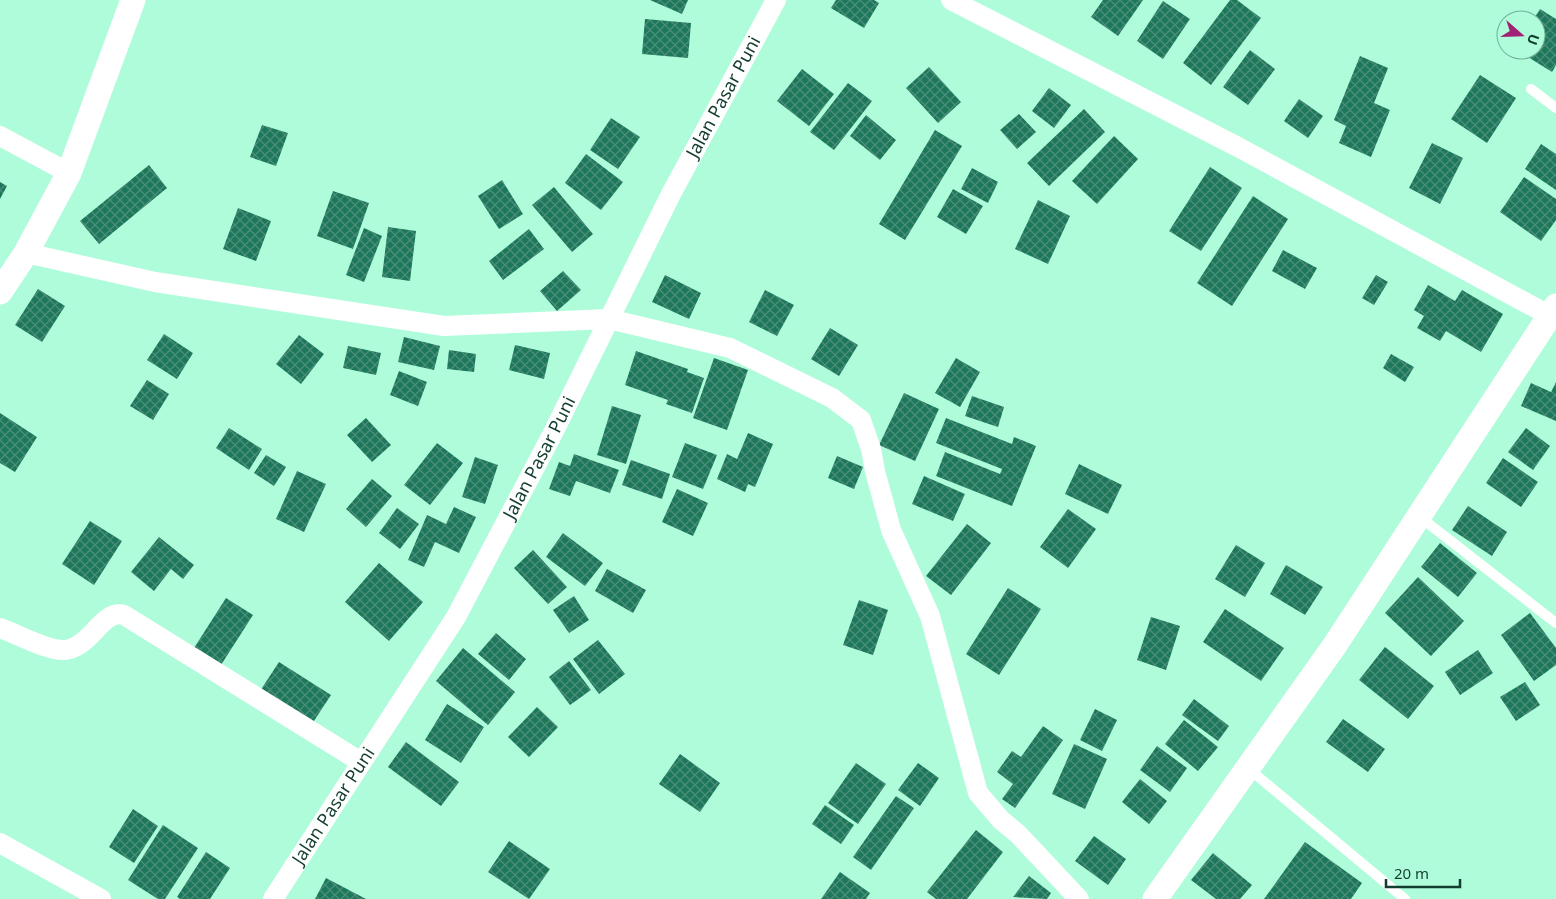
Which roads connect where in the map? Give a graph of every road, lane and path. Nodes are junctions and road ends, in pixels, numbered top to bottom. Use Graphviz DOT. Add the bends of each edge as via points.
graph roads {
  1 [pos="133,0"];
  2 [pos="776,0"];
  3 [pos="951,0"];
  4 [pos="1531,89"];
  5 [pos="1556,108"];
  6 [pos="0,136"];
  7 [pos="69,173"];
  8 [pos="26,253"];
  9 [pos="0,292"];
  10 [pos="1554,314"];
  11 [pos="609,319"];
  12 [pos="1419,516"];
  13 [pos="1556,623"];
  14 [pos="0,628"];
  15 [pos="361,762"];
  16 [pos="1248,768"];
  17 [pos="0,843"];
  18 [pos="101,899"];
  19 [pos="273,899"];
  20 [pos="1079,899"];
  21 [pos="1155,899"];
  22 [pos="1406,899"];
  1 -- 7 [label="street"];
  2 -- 11 [label="street, Jalan Pasar Puni" via="671,194"];
  3 -- 10 [label="street"];
  4 -- 5 [label="lane"];
  6 -- 7 [label="street"];
  7 -- 8 [label="street"];
  8 -- 9 [label="street"];
  8 -- 11 [label="street" via="155,282 444,326"];
  10 -- 12 [label="street"];
  11 -- 15 [label="street, Jalan Pasar Puni" via="456,616"];
  11 -- 20 [label="street" via="730,348 832,398 861,420 891,530 930,616 978,793"];
  12 -- 13 [label="lane"];
  12 -- 16 [label="street" via="1335,645"];
  14 -- 15 [label="street" via="55,649 70,649 81,644 111,615 124,615"];
  15 -- 19 [label="street, Jalan Pasar Puni"];
  16 -- 21 [label="street"];
  16 -- 22 [label="lane"];
  17 -- 18 [label="street"];
}
